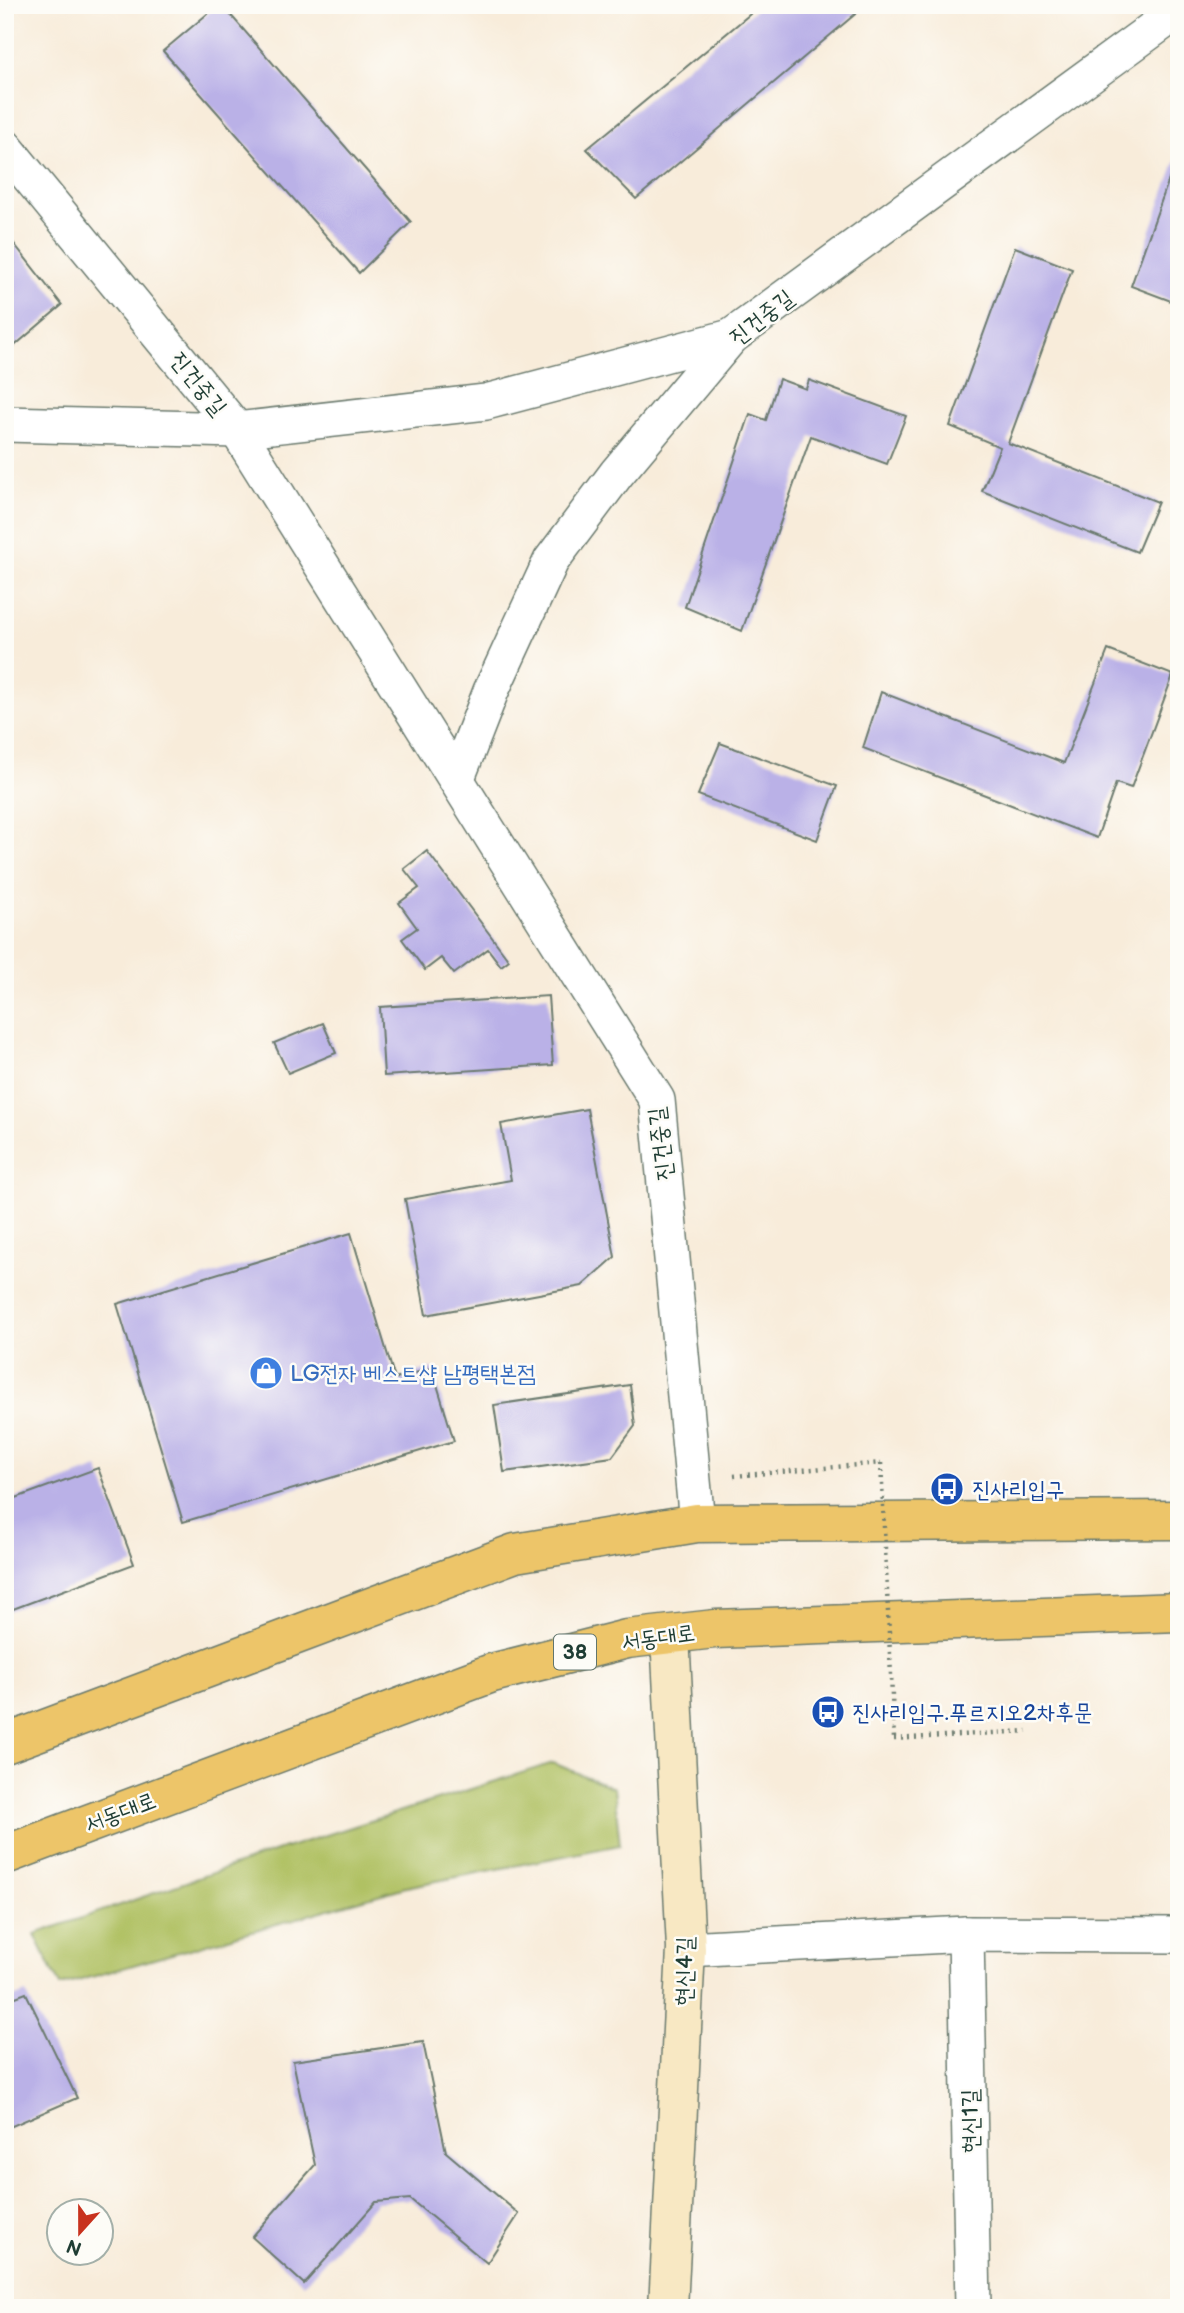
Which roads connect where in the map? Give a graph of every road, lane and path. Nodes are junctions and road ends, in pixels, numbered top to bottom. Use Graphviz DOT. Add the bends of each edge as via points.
graph roads {
  1 [pos="1179,10"];
  2 [pos="5,147"];
  3 [pos="731,337"];
  4 [pos="5,424"];
  5 [pos="237,430"];
  6 [pos="457,778"];
  7 [pos="734,1476"];
  8 [pos="1179,1520"];
  9 [pos="697,1523"];
  10 [pos="1179,1612"];
  11 [pos="670,1635"];
  12 [pos="1027,1731"];
  13 [pos="5,1744"];
  14 [pos="5,1855"];
  15 [pos="966,1934"];
  16 [pos="1179,1935"];
  17 [pos="686,1949"];
  18 [pos="668,2308"];
  19 [pos="973,2308"];
  1 -- 3 [label="street, 진건중길"];
  2 -- 5 [label="street, 진건중길"];
  3 -- 5 [label="street" via="486,402"];
  3 -- 6 [label="street, 진건중길" via="617,473 551,561"];
  4 -- 5 [label="street"];
  5 -- 6 [label="street, 진건중길"];
  6 -- 9 [label="street, 진건중길" via="657,1100"];
  7 -- 12 [label="path, bridge" via="881,1463 894,1739"];
  8 -- 9 [label="main road"];
  9 -- 13 [label="main road" via="515,1553"];
  10 -- 11 [label="main road, 서동대로 / 38" via="715,1629"];
  11 -- 14 [label="main road, 서동대로 / 38" via="627,1639 492,1672"];
  11 -- 17 [label="street, 현신4길"];
  15 -- 16 [label="street"];
  15 -- 17 [label="street"];
  15 -- 19 [label="street, 현신1길"];
  17 -- 18 [label="street, 현신4길"];
}
